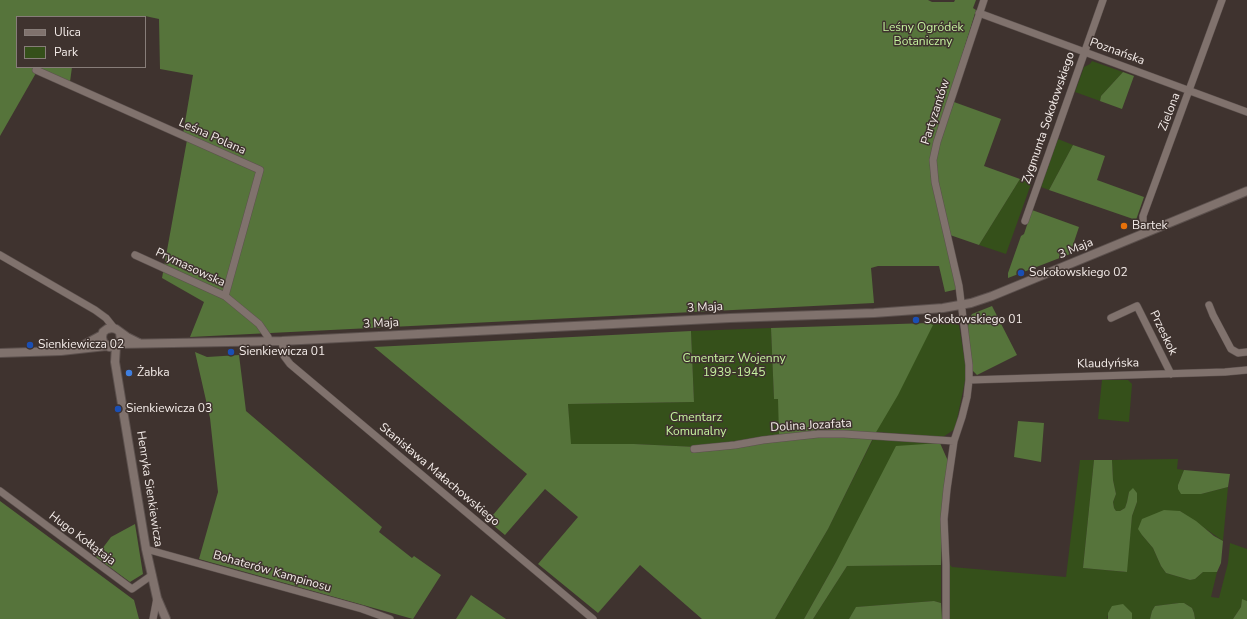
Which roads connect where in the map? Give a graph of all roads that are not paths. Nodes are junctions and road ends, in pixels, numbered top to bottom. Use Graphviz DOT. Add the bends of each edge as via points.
graph roads {
  1 [pos="984,0"];
  2 [pos="1103,0"];
  3 [pos="1222,0"];
  4 [pos="979,13"];
  5 [pos="1084,52"];
  6 [pos="36,70"];
  7 [pos="1190,91"];
  8 [pos="1247,112"];
  9 [pos="1247,191"];
  10 [pos="1025,221"];
  11 [pos="1147,232"];
  12 [pos="135,254"];
  13 [pos="0,255"];
  14 [pos="225,296"];
  15 [pos="961,304"];
  16 [pos="1209,305"];
  17 [pos="102,314"];
  18 [pos="1111,318"];
  19 [pos="117,330"];
  20 [pos="103,333"];
  21 [pos="268,337"];
  22 [pos="282,341"];
  23 [pos="142,344"];
  24 [pos="112,346"];
  25 [pos="74,350"];
  26 [pos="1247,352"];
  27 [pos="0,353"];
  28 [pos="1247,370"];
  29 [pos="1171,374"];
  30 [pos="969,380"];
  31 [pos="954,441"];
  32 [pos="694,449"];
  33 [pos="0,491"];
  34 [pos="146,549"];
  35 [pos="152,575"];
  36 [pos="157,598"];
  37 [pos="590,618"];
  38 [pos="153,619"];
  39 [pos="166,619"];
  40 [pos="390,619"];
  41 [pos="946,619"];
  1 -- 4 [label="street, Partyzantów"];
  2 -- 5 [label="street, Zygmunta Sokołowskiego"];
  3 -- 7 [label="street, Zielona"];
  4 -- 5 [label="street, Poznańska"];
  4 -- 15 [label="street, Partyzantów" via="933,160 935,182"];
  5 -- 7 [label="street, Poznańska"];
  5 -- 10 [label="street, Zygmunta Sokołowskiego"];
  6 -- 14 [label="street, Leśna Polana" via="260,170"];
  7 -- 8 [label="street, Poznańska"];
  7 -- 11 [label="street, Zielona" via="1143,216"];
  9 -- 11 [label="street, 3 Maja"];
  11 -- 15 [label="street, 3 Maja" via="992,296"];
  12 -- 14 [label="street, Prymasowska"];
  13 -- 17 [label="street"];
  14 -- 21 [label="street, Prymasowska" via="259,324"];
  15 -- 22 [label="street, 3 Maja" via="874,313"];
  15 -- 30 [label="street, Partyzantów"];
  16 -- 26 [label="street" via="1231,349 1238,353"];
  17 -- 19 [label="street"];
  17 -- 20 [label="street"];
  18 -- 29 [label="street, Przeskok" via="1137,306"];
  19 -- 20 [label="street" via="109,328"];
  19 -- 23 [label="street, 3 Maja"];
  19 -- 24 [label="street" via="121,338"];
  20 -- 24 [label="street" via="102,340"];
  20 -- 25 [label="street, 3 Maja"];
  22 -- 23 [label="street, 3 Maja"];
  22 -- 37 [label="street, Stanisława Małachowskiego" via="284,356 290,364"];
  23 -- 24 [label="street, 3 Maja"];
  24 -- 25 [label="street, 3 Maja"];
  24 -- 34 [label="street, Henryka Sienkiewicza"];
  25 -- 27 [label="street, 3 Maja"];
  28 -- 29 [label="street, Klaudyńska"];
  29 -- 30 [label="street, Klaudyńska"];
  30 -- 31 [label="street, Partyzantów" via="962,417"];
  31 -- 32 [label="street, Dolina Jozafata" via="818,434"];
  31 -- 41 [label="street, Partyzantów" via="944,519"];
  33 -- 35 [label="street, Hugo Kołłątaja" via="132,589"];
  34 -- 35 [label="street, Henryka Sienkiewicza"];
  34 -- 40 [label="street, Bohaterów Kampinosu"];
  35 -- 36 [label="street, Henryka Sienkiewicza"];
  36 -- 38 [label="street"];
  36 -- 39 [label="street, Henryka Sienkiewicza"];
}
